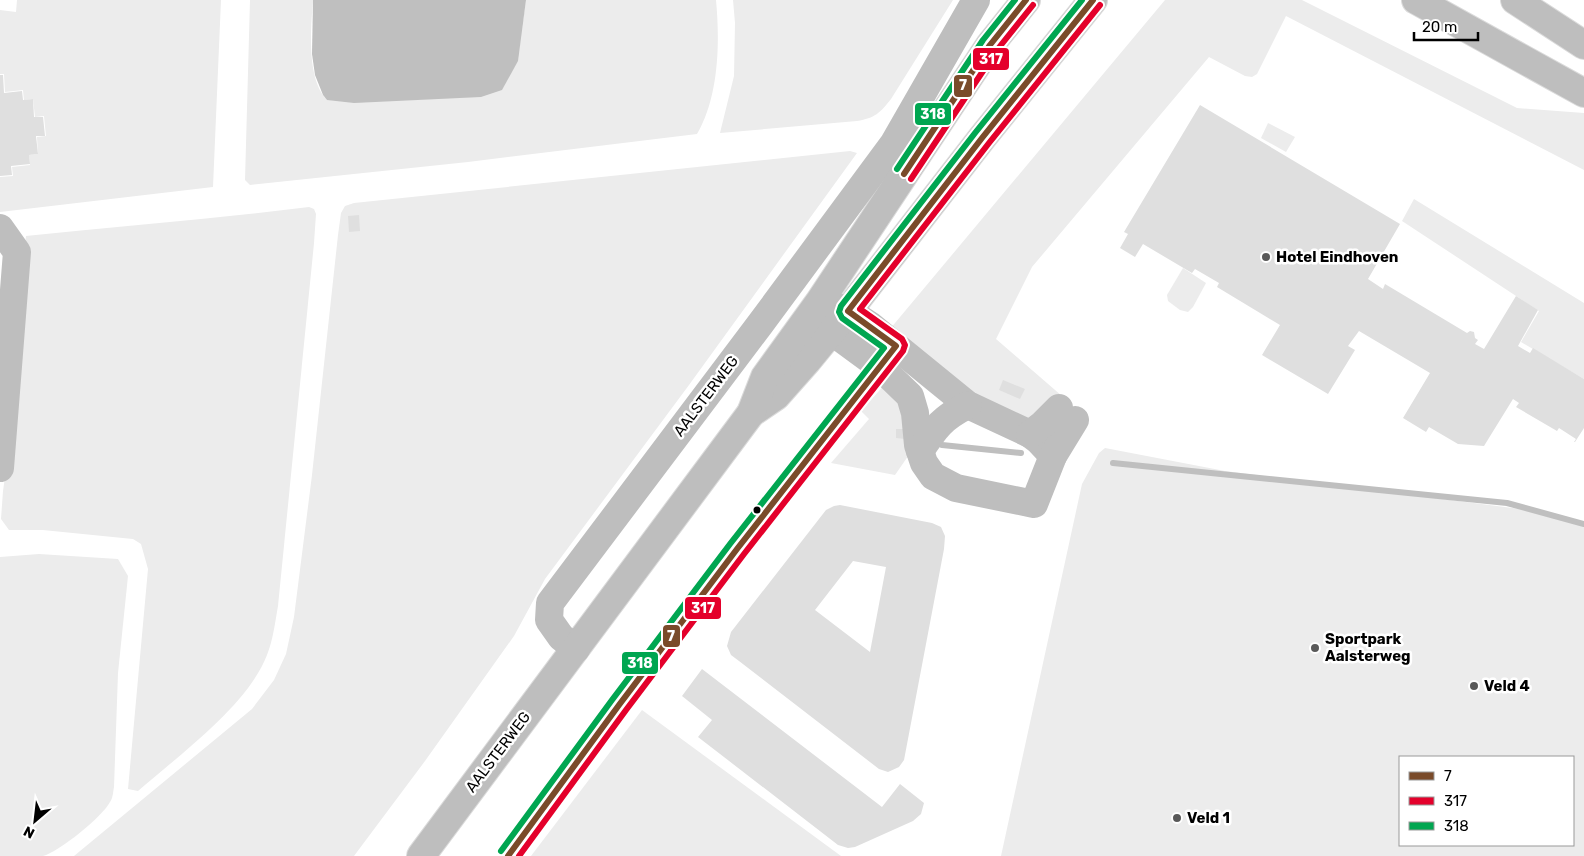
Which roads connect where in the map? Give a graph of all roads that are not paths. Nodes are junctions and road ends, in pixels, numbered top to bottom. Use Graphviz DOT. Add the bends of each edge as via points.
graph roads {
  1 [pos="976,0"];
  2 [pos="1026,0"];
  3 [pos="1093,0"];
  4 [pos="1416,0"];
  5 [pos="1515,0"];
  6 [pos="1584,45"];
  7 [pos="1584,93"];
  8 [pos="949,109"];
  9 [pos="894,142"];
  10 [pos="0,228"];
  11 [pos="820,301"];
  12 [pos="840,321"];
  13 [pos="968,405"];
  14 [pos="751,413"];
  15 [pos="1030,434"];
  16 [pos="920,451"];
  17 [pos="1053,456"];
  18 [pos="0,468"];
  19 [pos="576,648"];
  20 [pos="421,856"];
  1 -- 9 [label="main road, AALSTERWEG"];
  2 -- 8 [label="main road, AALSTERWEG" via="990,45"];
  3 -- 12 [label="main road, AALSTERWEG"];
  4 -- 7 [label="main road"];
  5 -- 6 [label="main road"];
  8 -- 9 [label="main road, AALSTERWEG" via="917,133"];
  8 -- 11 [label="main road, AALSTERWEG"];
  9 -- 19 [label="main road, AALSTERWEG" via="550,603 549,620"];
  10 -- 18 [label="main road" via="17,252"];
  11 -- 12 [label="main road"];
  11 -- 14 [label="main road, AALSTERWEG" via="765,377"];
  12 -- 13 [label="main road" via="890,341"];
  12 -- 14 [label="main road, AALSTERWEG" via="776,396"];
  12 -- 16 [label="main road" via="880,368 910,396"];
  13 -- 15 [label="main road"];
  13 -- 16 [label="main road" via="942,421"];
  14 -- 19 [label="main road, AALSTERWEG"];
  15 -- 17 [label="main road"];
  15 -- 17 [label="main road" via="1067,414"];
  16 -- 17 [label="main road" via="930,473 944,483 1034,504"];
  19 -- 20 [label="main road, AALSTERWEG"];
}
